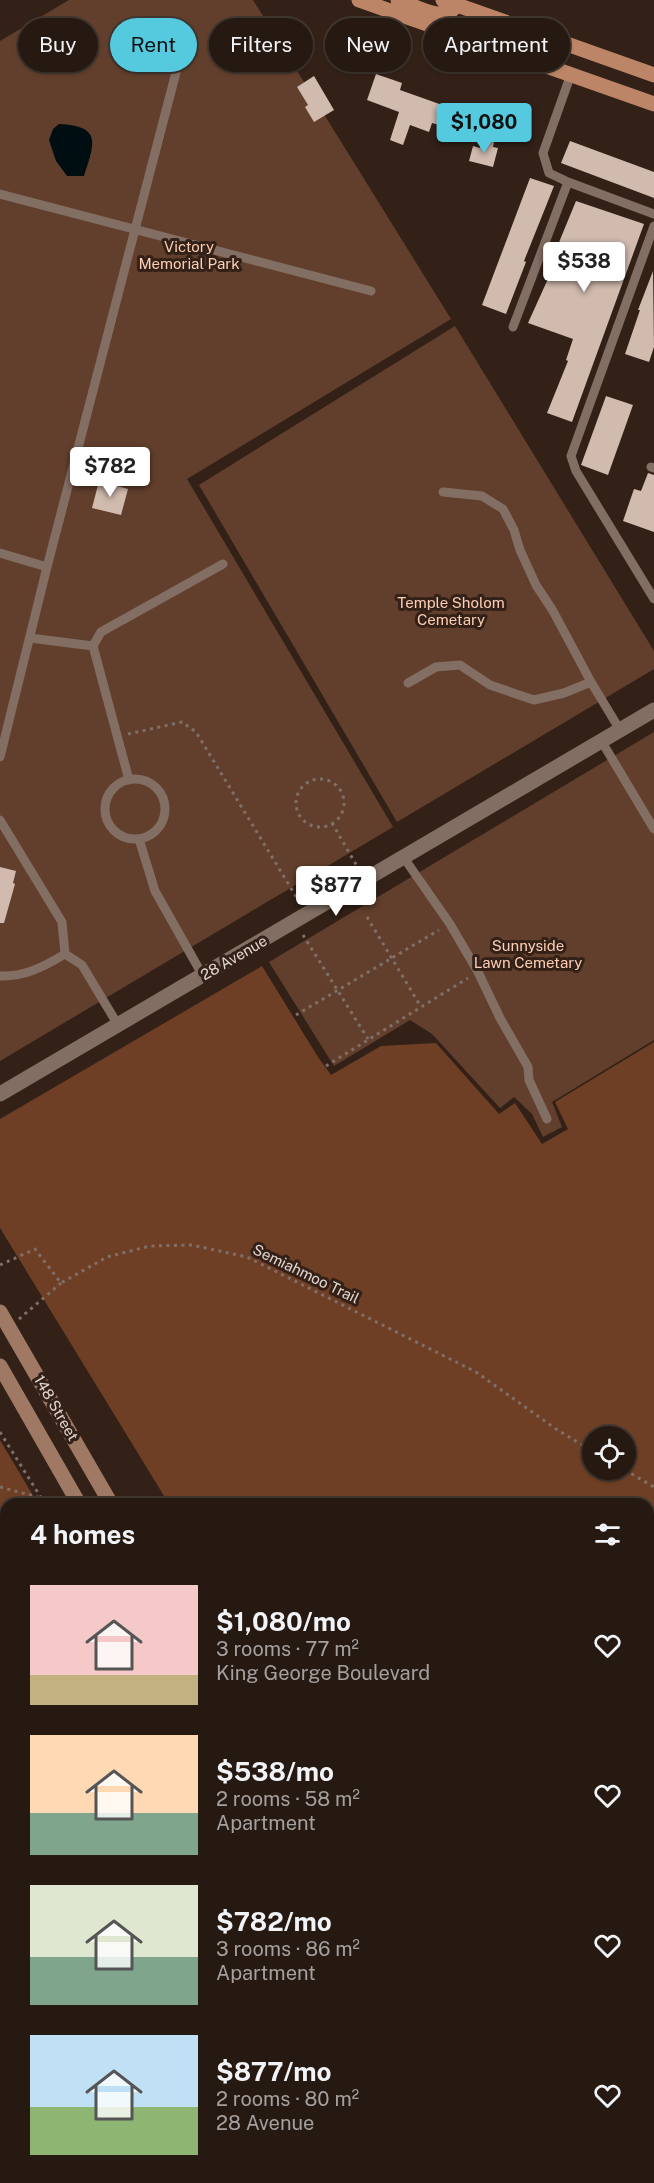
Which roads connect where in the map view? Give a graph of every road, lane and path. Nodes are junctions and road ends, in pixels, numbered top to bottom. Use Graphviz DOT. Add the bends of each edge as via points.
graph roads {
  1 [pos="359,0"];
  2 [pos="398,0"];
  3 [pos="450,2"];
  4 [pos="176,72"];
  5 [pos="571,74"];
  6 [pos="654,75"];
  7 [pos="654,104"];
  8 [pos="568,182"];
  9 [pos="0,194"];
  10 [pos="654,214"];
  11 [pos="654,226"];
  12 [pos="135,229"];
  13 [pos="371,291"];
  14 [pos="513,327"];
  15 [pos="443,492"];
  16 [pos="0,553"];
  17 [pos="223,564"];
  18 [pos="47,567"];
  19 [pos="650,585"];
  20 [pos="654,599"];
  21 [pos="30,638"];
  22 [pos="93,646"];
  23 [pos="591,682"];
  24 [pos="408,683"];
  25 [pos="654,711"];
  26 [pos="620,730"];
  27 [pos="118,737"];
  28 [pos="602,742"];
  29 [pos="0,757"];
  30 [pos="129,780"];
  31 [pos="0,820"];
  32 [pos="332,823"];
  33 [pos="654,829"];
  34 [pos="140,839"];
  35 [pos="404,858"];
  36 [pos="359,870"];
  37 [pos="301,905"];
  38 [pos="367,917"];
  39 [pos="450,924"];
  40 [pos="303,935"];
  41 [pos="65,954"];
  42 [pos="391,958"];
  43 [pos="478,972"];
  44 [pos="0,976"];
  45 [pos="203,976"];
  46 [pos="338,989"];
  47 [pos="421,1007"];
  48 [pos="296,1015"];
  49 [pos="118,1025"];
  50 [pos="368,1039"];
  51 [pos="326,1066"];
  52 [pos="0,1094"];
  53 [pos="548,1119"];
  54 [pos="0,1265"];
  55 [pos="62,1283"];
  56 [pos="4,1319"];
  57 [pos="0,1366"];
  58 [pos="0,1432"];
  59 [pos="582,1445"];
  60 [pos="636,1476"];
  61 [pos="0,1487"];
  62 [pos="654,1487"];
  63 [pos="41,1498"];
  64 [pos="76,1498"];
  65 [pos="108,1498"];
  1 -- 5 [label="main road"];
  2 -- 3 [label="main road" via="440,15 453,11"];
  3 -- 6 [label="main road"];
  4 -- 12 [label="lane"];
  5 -- 7 [label="main road"];
  5 -- 8 [label="lane" via="543,153 549,173"];
  8 -- 10 [label="lane"];
  8 -- 14 [label="lane"];
  9 -- 12 [label="lane"];
  11 -- 19 [label="lane" via="571,456 576,471"];
  12 -- 13 [label="lane"];
  12 -- 18 [label="lane"];
  15 -- 23 [label="lane" via="482,496 503,509 536,585"];
  16 -- 18 [label="lane"];
  17 -- 22 [label="lane" via="101,632"];
  18 -- 21 [label="lane"];
  19 -- 20 [label="lane"];
  21 -- 22 [label="lane"];
  21 -- 29 [label="lane"];
  22 -- 27 [label="lane"];
  23 -- 24 [label="lane" via="534,700 490,685 460,665 436,667"];
  23 -- 26 [label="lane"];
  25 -- 26 [label="street, 28 Avenue"];
  26 -- 28 [label="street, 28 Avenue"];
  27 -- 30 [label="lane"];
  27 -- 37 [label="path" via="182,722 196,732"];
  28 -- 33 [label="lane"];
  28 -- 35 [label="street, 28 Avenue"];
  30 -- 34 [label="lane" via="114,787 105,813 121,836"];
  30 -- 34 [label="lane" via="151,784 164,801 165,811 157,829"];
  31 -- 41 [label="lane" via="62,922"];
  32 -- 32 [label="path" via="342,812 340,790 321,779 306,783 297,796 298,812 309,824"];
  32 -- 36 [label="path"];
  34 -- 45 [label="lane" via="155,891"];
  35 -- 39 [label="lane"];
  35 -- 45 [label="street, 28 Avenue"];
  38 -- 42 [label="path"];
  39 -- 42 [label="path"];
  39 -- 43 [label="lane"];
  40 -- 46 [label="path"];
  41 -- 44 [label="lane" via="24,974"];
  41 -- 49 [label="lane" via="82,965"];
  42 -- 46 [label="path"];
  42 -- 47 [label="path"];
  43 -- 47 [label="path"];
  43 -- 53 [label="lane" via="528,1067"];
  45 -- 49 [label="street, 28 Avenue"];
  46 -- 48 [label="path"];
  46 -- 50 [label="path"];
  47 -- 50 [label="path"];
  49 -- 52 [label="street, 28 Avenue"];
  50 -- 51 [label="path"];
  54 -- 55 [label="path" via="35,1249"];
  55 -- 56 [label="path, Semiahmoo Trail" via="26,1315"];
  55 -- 59 [label="path, Semiahmoo Trail" via="107,1257 150,1246 192,1245 248,1257 476,1372"];
  56 -- 65 [label="main road, 148 Street"];
  57 -- 64 [label="main road, 148 Street"];
  58 -- 63 [label="path"];
  60 -- 62 [label="path"];
  61 -- 63 [label="path"];
}
